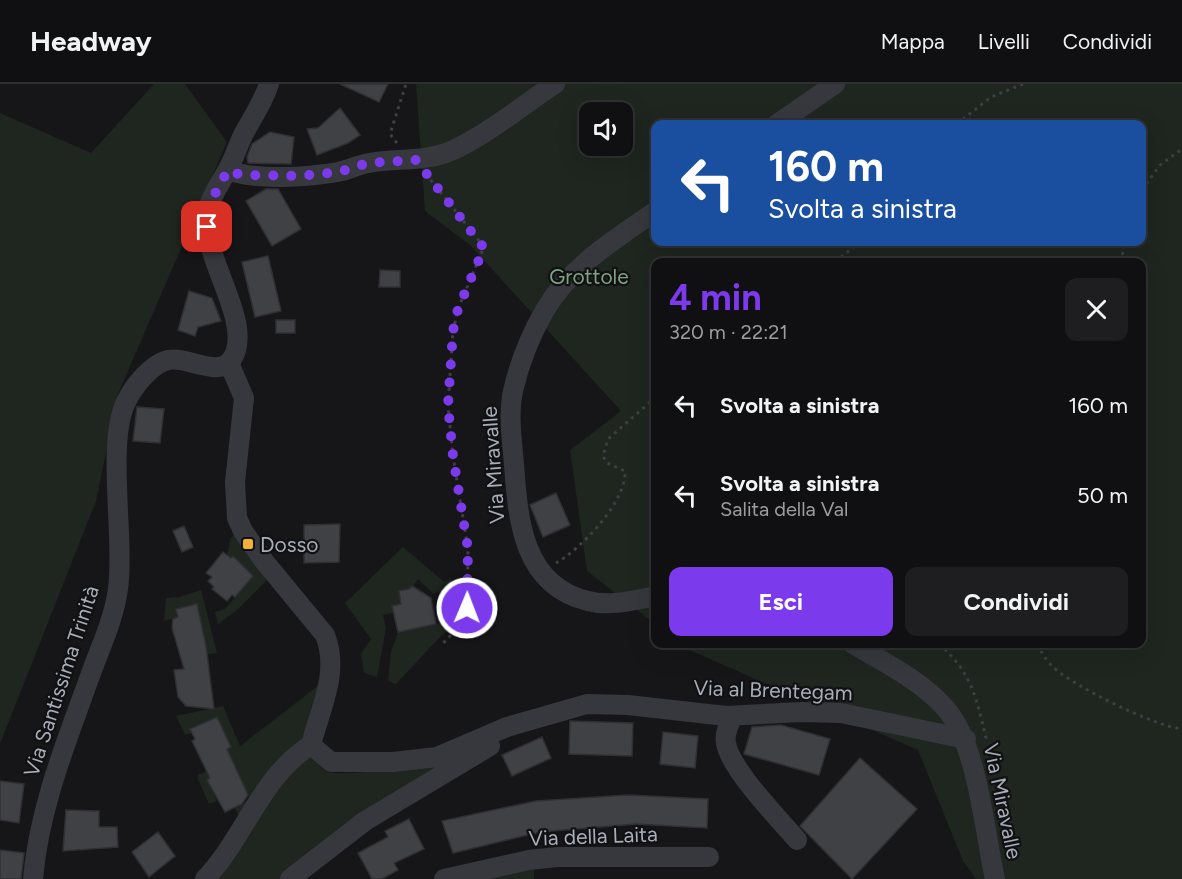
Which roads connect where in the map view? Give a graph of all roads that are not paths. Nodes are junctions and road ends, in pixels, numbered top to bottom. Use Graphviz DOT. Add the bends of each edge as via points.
graph roads {
  1 [pos="269,84"];
  2 [pos="555,84"];
  3 [pos="835,84"];
  4 [pos="783,120"];
  5 [pos="230,166"];
  6 [pos="651,215"];
  7 [pos="229,363"];
  8 [pos="651,597"];
  9 [pos="860,648"];
  10 [pos="733,716"];
  11 [pos="507,727"];
  12 [pos="966,739"];
  13 [pos="311,746"];
  14 [pos="797,840"];
  15 [pos="710,857"];
  16 [pos="33,879"];
  17 [pos="205,879"];
  18 [pos="290,879"];
  19 [pos="444,879"];
  20 [pos="995,879"];
  1 -- 5 [label="street"];
  2 -- 5 [label="street" via="472,139 447,152 416,160 368,163 339,172 300,176 241,175"];
  3 -- 4 [label="street"];
  5 -- 7 [label="street" via="210,203 207,227 237,335 236,350"];
  6 -- 8 [label="street, Via Miravalle" via="575,270 543,312 513,392 511,422 520,525 526,549 538,567 569,594 588,601 617,603"];
  7 -- 13 [label="street" via="244,398 235,482 237,518 247,539 325,635 329,647 330,683"];
  7 -- 16 [label="street, Via Santissima Trinità" via="216,369 169,360 147,374 126,402 118,446 118,590 50,790"];
  9 -- 12 [label="street, Via Miravalle" via="917,683 947,709"];
  10 -- 11 [label="street, Via al Brentegam" via="587,704"];
  10 -- 12 [label="street, Via al Brentegam" via="841,713"];
  10 -- 14 [label="street" via="725,742 732,759"];
  11 -- 13 [label="street, Via al Brentegam" via="437,757 393,762 331,762"];
  11 -- 18 [label="street, Via al Brentegam" via="497,741 364,821"];
  12 -- 20 [label="street, Via Miravalle"];
  13 -- 17 [label="street" via="277,772 222,862"];
  15 -- 19 [label="street, Via della Laita" via="529,860"];
}
